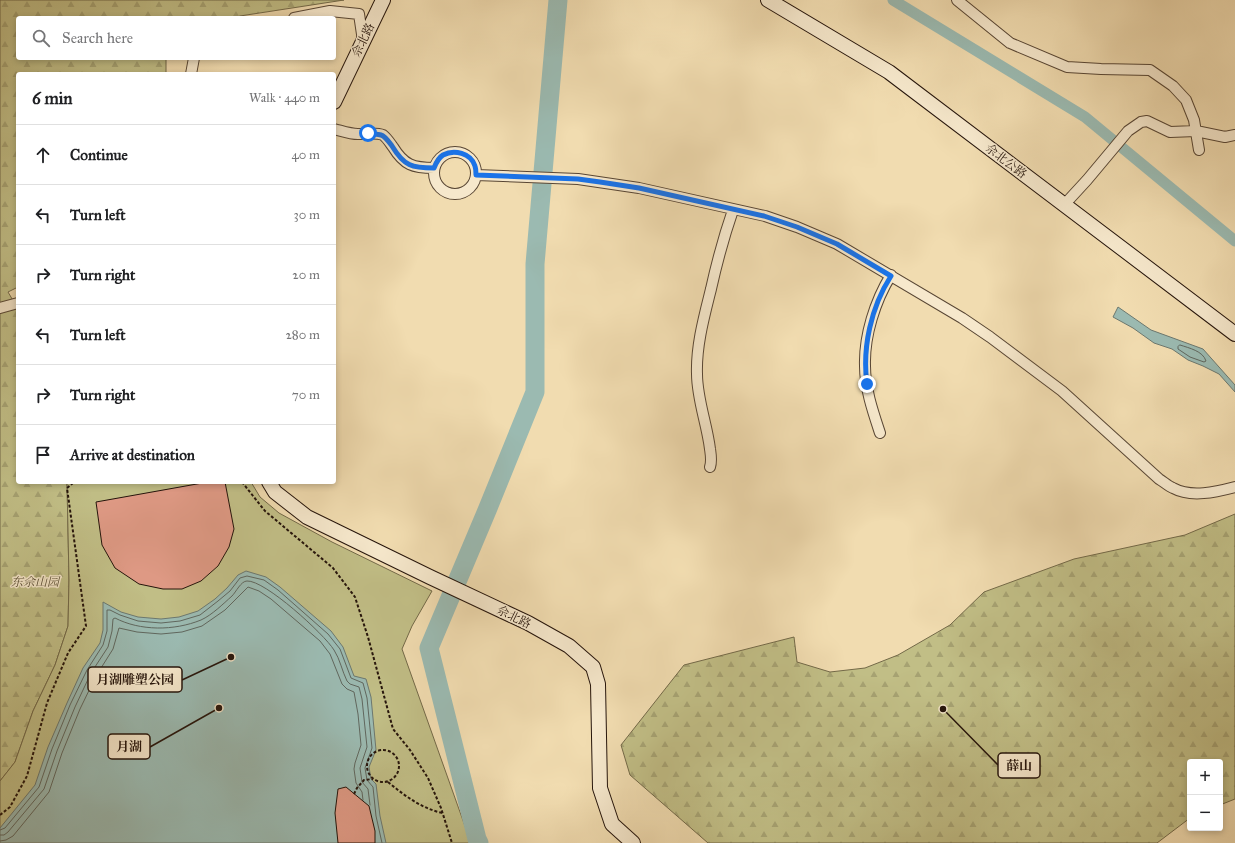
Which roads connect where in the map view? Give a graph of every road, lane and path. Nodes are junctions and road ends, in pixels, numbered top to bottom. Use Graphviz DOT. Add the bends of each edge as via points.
graph roads {
  1 [pos="382,0"];
  2 [pos="768,0"];
  3 [pos="957,0"];
  4 [pos="304,16"];
  5 [pos="363,41"];
  6 [pos="194,60"];
  7 [pos="191,72"];
  8 [pos="336,98"];
  9 [pos="336,130"];
  10 [pos="1196,131"];
  11 [pos="1235,135"];
  12 [pos="1199,150"];
  13 [pos="434,168"];
  14 [pos="476,175"];
  15 [pos="1064,205"];
  16 [pos="733,210"];
  17 [pos="891,276"];
  18 [pos="16,304"];
  19 [pos="0,308"];
  20 [pos="1235,334"];
  21 [pos="880,433"];
  22 [pos="710,467"];
  23 [pos="72,484"];
  24 [pos="244,484"];
  25 [pos="270,484"];
  26 [pos="1235,487"];
  27 [pos="373,779"];
  28 [pos="388,782"];
  29 [pos="354,794"];
  30 [pos="443,813"];
  31 [pos="0,815"];
  32 [pos="452,843"];
  33 [pos="633,843"];
  1 -- 5 [label="main road, 佘北路"];
  2 -- 15 [label="main road, 佘北公路" via="889,72"];
  3 -- 10 [label="street" via="1010,43 1067,67 1150,70 1173,86 1186,100"];
  4 -- 5 [label="street" via="330,11 359,14"];
  5 -- 8 [label="main road, 佘北路"];
  6 -- 7 [label="street"];
  9 -- 13 [label="street" via="347,133 382,135 406,163 417,168"];
  10 -- 11 [label="street" via="1225,137"];
  10 -- 12 [label="street"];
  10 -- 15 [label="street" via="1170,132 1157,125 1141,122 1128,131"];
  13 -- 14 [label="street" via="438,159 444,155 453,152 463,153 475,165"];
  13 -- 14 [label="street" via="436,184 443,192 456,195 467,192 474,184"];
  14 -- 16 [label="street" via="578,179 639,188"];
  15 -- 20 [label="main road, 佘北公路"];
  16 -- 17 [label="street" via="764,216 797,227 837,244"];
  16 -- 22 [label="street" via="705,313 699,348 698,389 709,435 712,462"];
  17 -- 21 [label="street" via="880,297 865,351 867,384"];
  17 -- 26 [label="street" via="962,318 1037,372 1173,489 1201,493 1219,492"];
  18 -- 19 [label="street"];
  23 -- 31 [label="path" via="67,488 86,626 68,653 47,703 27,776 10,807"];
  24 -- 30 [label="path" via="265,512 333,568 355,597 393,729 428,778"];
  25 -- 33 [label="main road, 佘北路" via="275,492 307,517 528,623 568,646 593,667 598,684 600,788 612,824"];
  27 -- 28 [label="path"];
  27 -- 28 [label="path" via="367,770 368,759 376,752 387,750 396,756 400,766 397,776"];
  27 -- 29 [label="path" via="364,780"];
  28 -- 30 [label="path" via="417,803"];
  30 -- 32 [label="path"];
}
